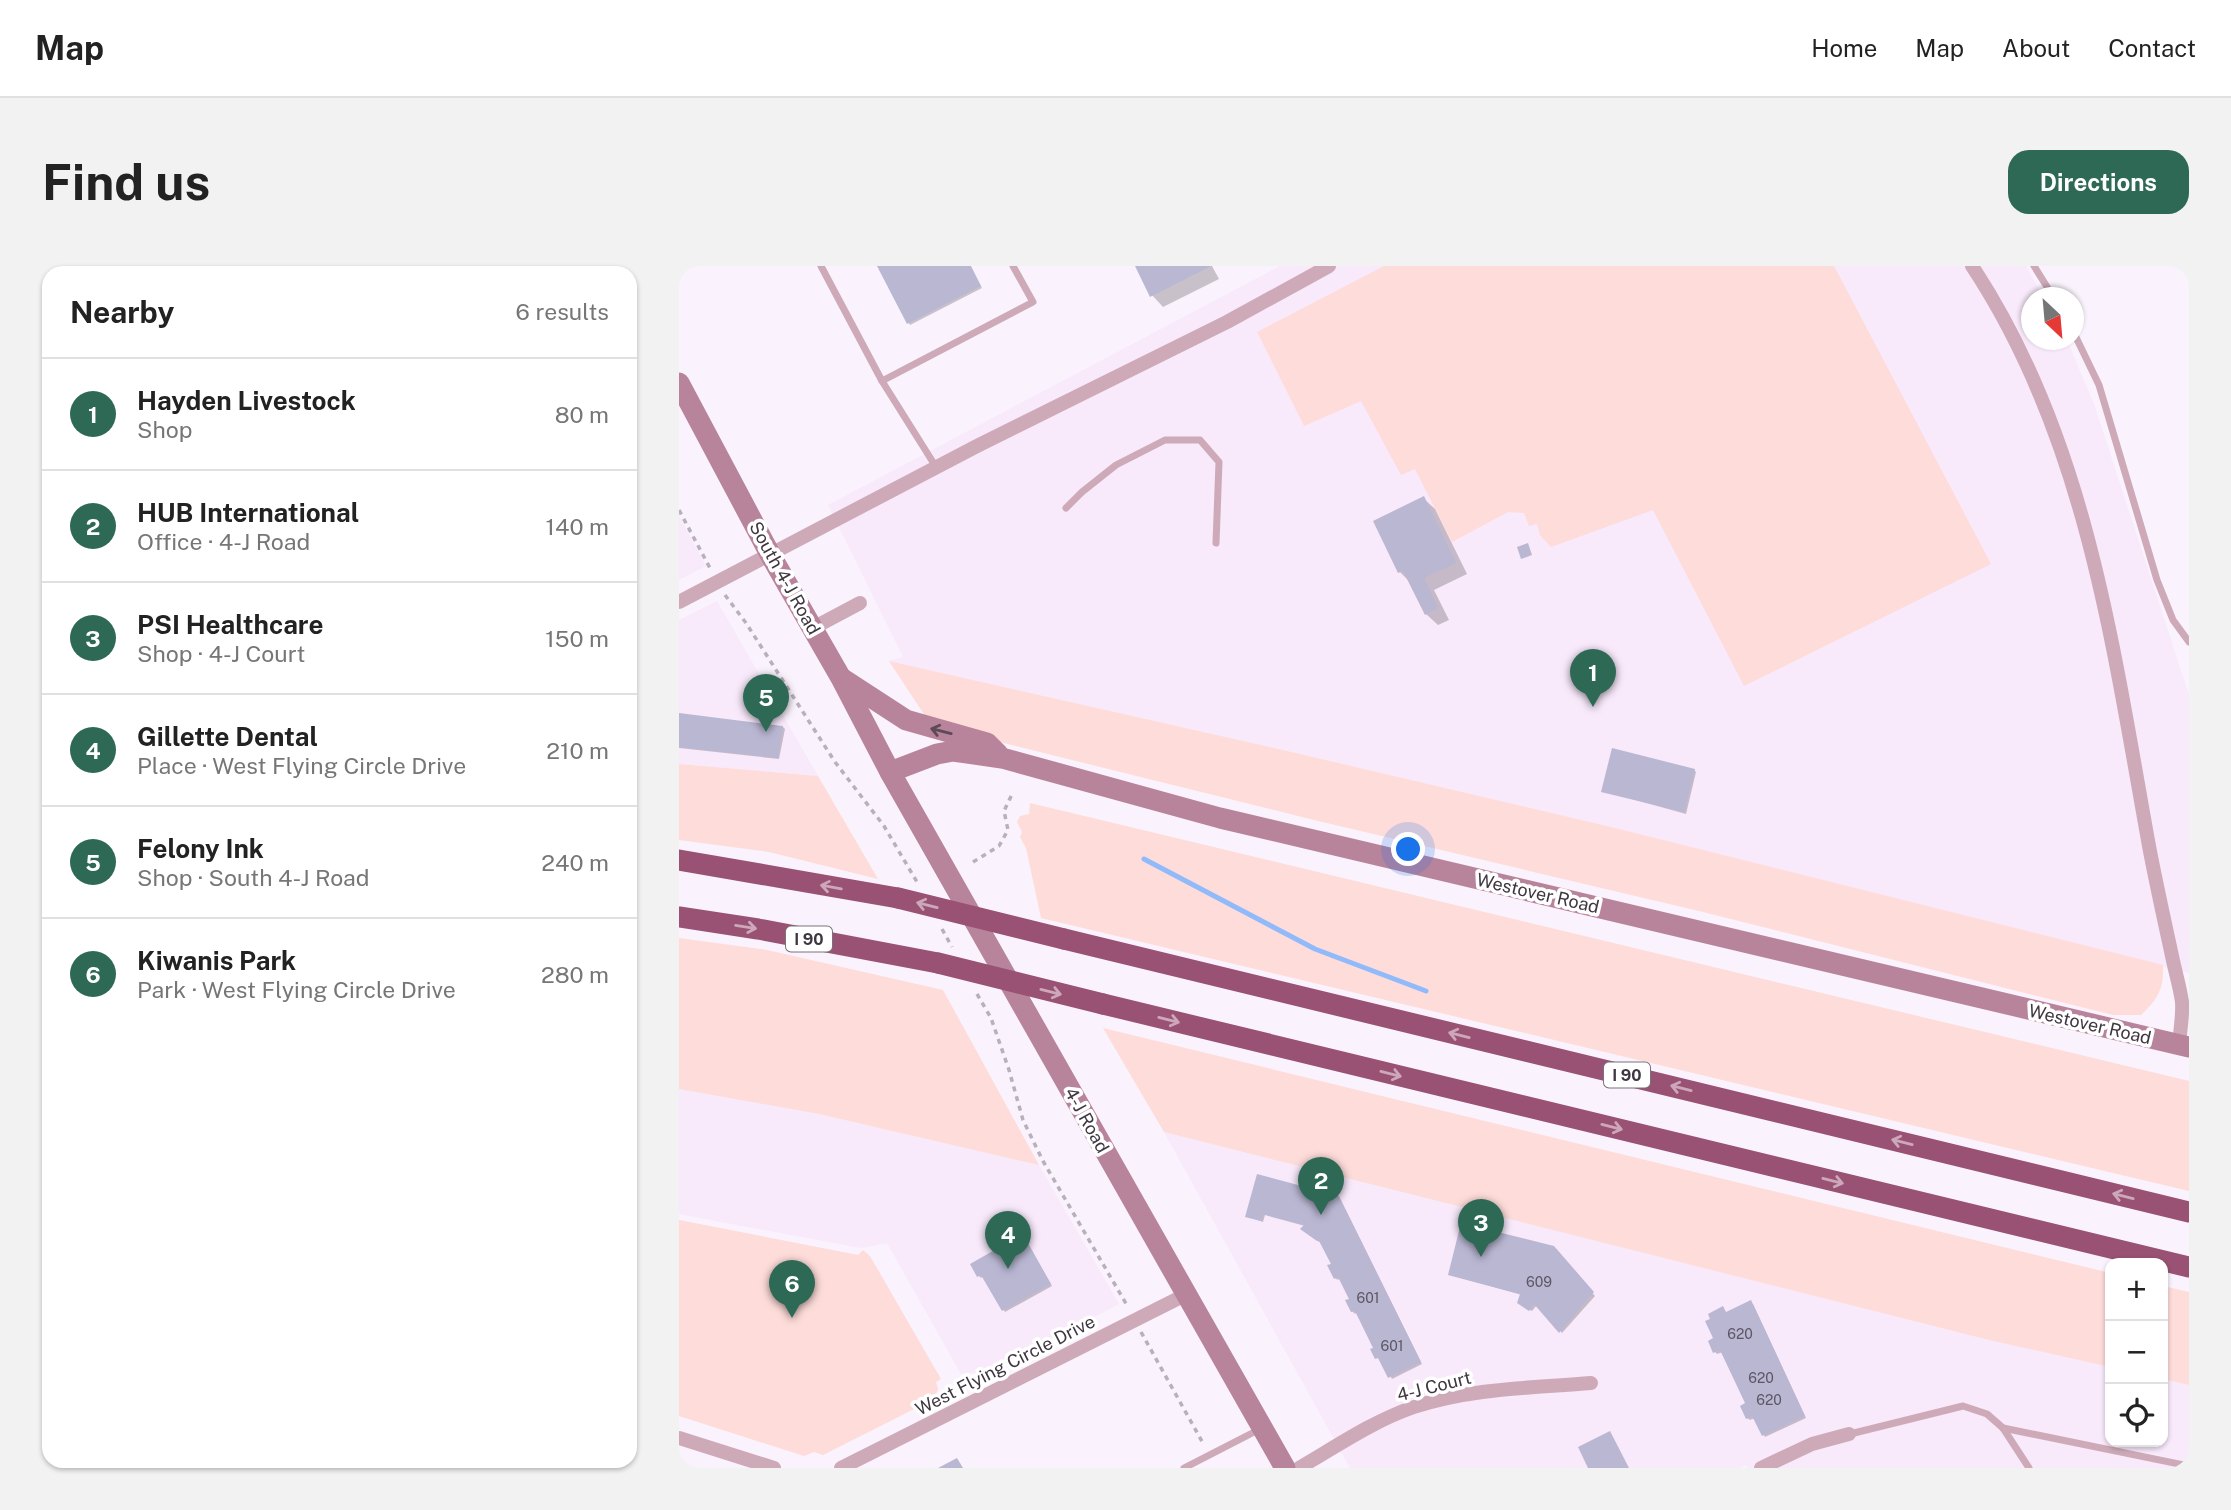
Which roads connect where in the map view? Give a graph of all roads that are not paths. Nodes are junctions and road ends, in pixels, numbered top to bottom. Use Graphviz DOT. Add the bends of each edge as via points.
graph roads {
  1 [pos="821,266"];
  2 [pos="1013,266"];
  3 [pos="1329,266"];
  4 [pos="1972,266"];
  5 [pos="2034,266"];
  6 [pos="2047,287"];
  7 [pos="2083,350"];
  8 [pos="882,381"];
  9 [pos="679,383"];
  10 [pos="936,467"];
  11 [pos="1066,508"];
  12 [pos="1216,543"];
  13 [pos="771,556"];
  14 [pos="679,602"];
  15 [pos="860,603"];
  16 [pos="813,628"];
  17 [pos="2189,642"];
  18 [pos="841,678"];
  19 [pos="1002,758"];
  20 [pos="890,772"];
  21 [pos="679,860"];
  22 [pos="679,917"];
  23 [pos="2184,1046"];
  24 [pos="2189,1212"];
  25 [pos="2189,1267"];
  26 [pos="1185,1295"];
  27 [pos="1591,1383"];
  28 [pos="1262,1428"];
  29 [pos="2003,1428"];
  30 [pos="1849,1434"];
  31 [pos="679,1438"];
  32 [pos="2189,1466"];
  33 [pos="774,1468"];
  34 [pos="841,1468"];
  35 [pos="1184,1468"];
  36 [pos="1285,1468"];
  37 [pos="1299,1468"];
  38 [pos="1761,1468"];
  39 [pos="2029,1468"];
  1 -- 8 [label="lane"];
  2 -- 8 [label="lane" via="1033,302"];
  3 -- 10 [label="street"];
  4 -- 23 [label="street" via="2027,362 2073,483 2111,638 2182,1005"];
  5 -- 6 [label="lane"];
  7 -- 17 [label="lane" via="2099,385 2157,580 2173,620"];
  8 -- 10 [label="lane"];
  9 -- 13 [label="street, South 4-J Road"];
  10 -- 13 [label="street"];
  11 -- 12 [label="lane" via="1107,472 1165,440 1200,440 1220,461"];
  13 -- 14 [label="street"];
  13 -- 16 [label="street, South 4-J Road"];
  15 -- 16 [label="street"];
  16 -- 18 [label="street, South 4-J Road"];
  19 -- 18 [label="street, one-way" via="986,743 906,720"];
  18 -- 20 [label="street, South 4-J Road"];
  19 -- 20 [label="street, Westover Road" via="953,751"];
  19 -- 23 [label="street, Westover Road" via="1220,818"];
  20 -- 26 [label="street, 4-J Road"];
  24 -- 21 [label="highway, I 90, one-way, bridge" via="898,898"];
  22 -- 25 [label="highway, I 90, one-way, bridge" via="938,963"];
  26 -- 28 [label="street, 4-J Road"];
  26 -- 34 [label="street, West Flying Circle Drive"];
  27 -- 37 [label="street, 4-J Court" via="1461,1395 1414,1407 1370,1425"];
  28 -- 35 [label="lane"];
  28 -- 36 [label="street, 4-J Road"];
  29 -- 30 [label="lane" via="1987,1414 1963,1406"];
  29 -- 32 [label="lane"];
  29 -- 39 [label="lane"];
  30 -- 38 [label="street" via="1812,1444"];
  31 -- 33 [label="street"];
}
